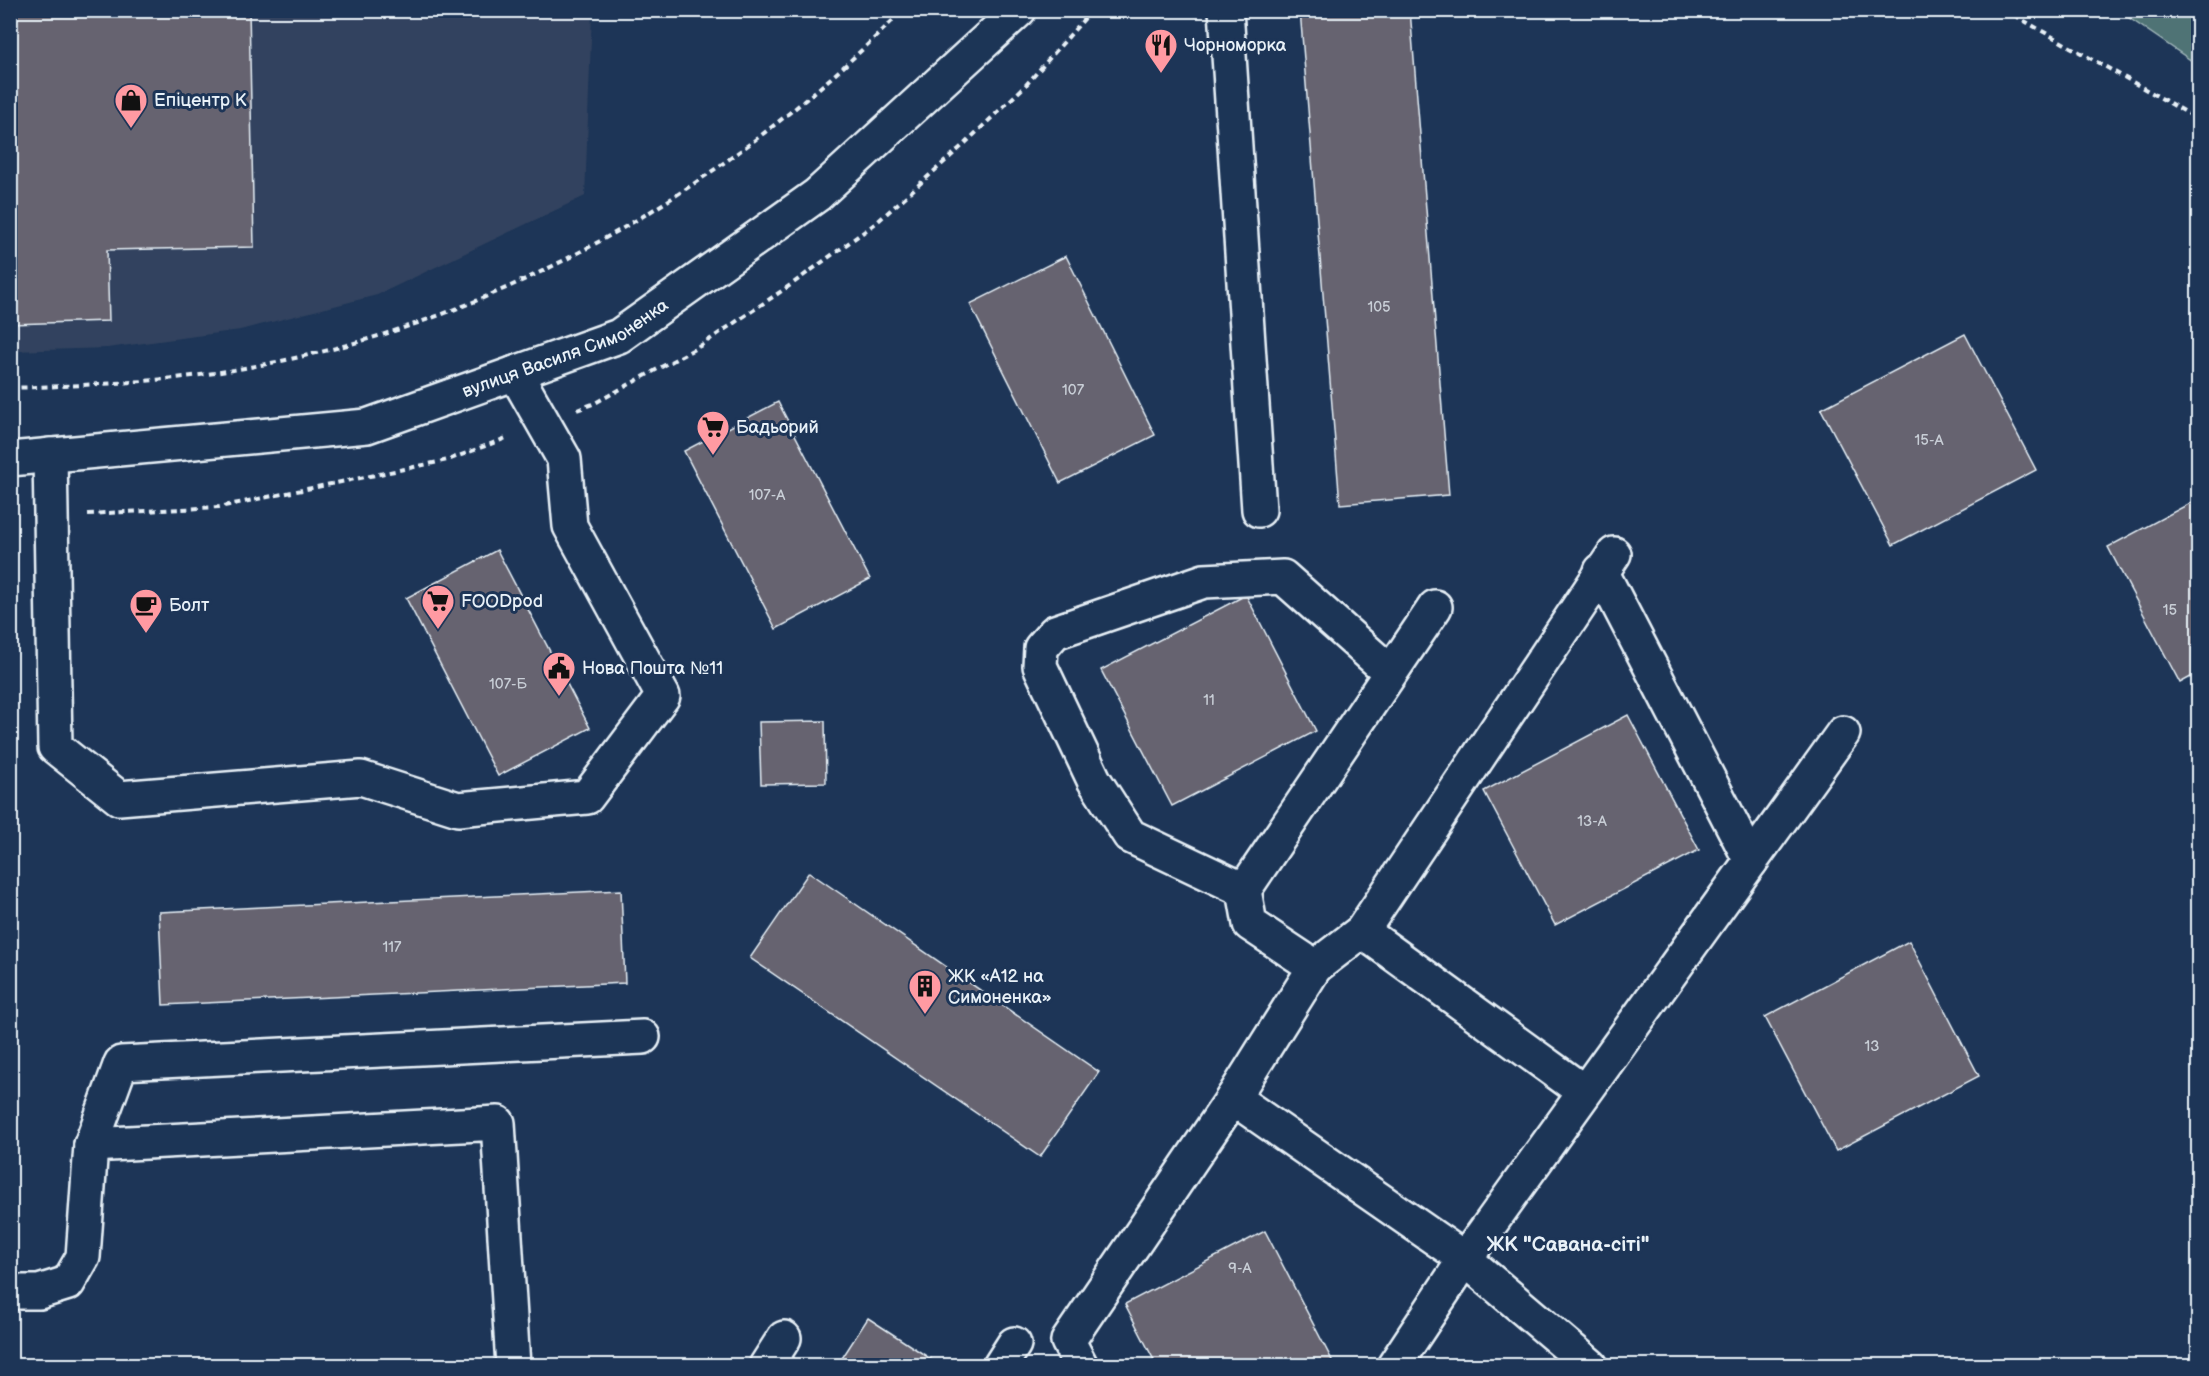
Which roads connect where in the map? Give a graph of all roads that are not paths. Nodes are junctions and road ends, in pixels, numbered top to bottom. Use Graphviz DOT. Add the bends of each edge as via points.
graph roads {
  1 [pos="1019,10"];
  2 [pos="1226,10"];
  3 [pos="515,373"];
  4 [pos="50,455"];
  5 [pos="10,459"];
  6 [pos="1259,510"];
  7 [pos="1435,607"];
  8 [pos="1390,672"];
  9 [pos="1843,733"];
  10 [pos="1751,861"];
  11 [pos="1244,890"];
  12 [pos="1362,931"];
  13 [pos="1315,967"];
  14 [pos="644,1037"];
  15 [pos="1584,1092"];
  16 [pos="1233,1098"];
  17 [pos="92,1145"];
  18 [pos="1465,1259"];
  19 [pos="10,1292"];
  20 [pos="784,1338"];
  21 [pos="1067,1357"];
  22 [pos="513,1365"];
  23 [pos="766,1365"];
  24 [pos="1394,1365"];
  25 [pos="1591,1365"];
  1 -- 3 [label="street, вулиця Василя Симоненка" via="818,195 619,336"];
  2 -- 6 [label="street"];
  3 -- 4 [label="street, вулиця Василя Симоненка" via="367,426"];
  3 -- 4 [label="street" via="564,459 570,526 663,696 587,797 458,809 361,778 118,798 55,747"];
  4 -- 5 [label="street, вулиця Василя Симоненка"];
  7 -- 8 [label="street"];
  8 -- 11 [label="street"];
  8 -- 11 [label="street" via="1283,577 1204,581 1055,632 1041,648 1040,666 1094,780 1130,836"];
  9 -- 10 [label="street"];
  10 -- 12 [label="street" via="1608,562"];
  10 -- 15 [label="street"];
  11 -- 13 [label="street" via="1250,924"];
  12 -- 13 [label="street"];
  12 -- 15 [label="street"];
  13 -- 16 [label="street"];
  14 -- 17 [label="street" via="120,1063"];
  15 -- 18 [label="street"];
  16 -- 18 [label="street"];
  16 -- 21 [label="street"];
  17 -- 19 [label="street" via="83,1257 68,1283 39,1292"];
  17 -- 22 [label="street" via="498,1123"];
  18 -- 24 [label="street"];
  18 -- 25 [label="street"];
  20 -- 23 [label="street"];
}
